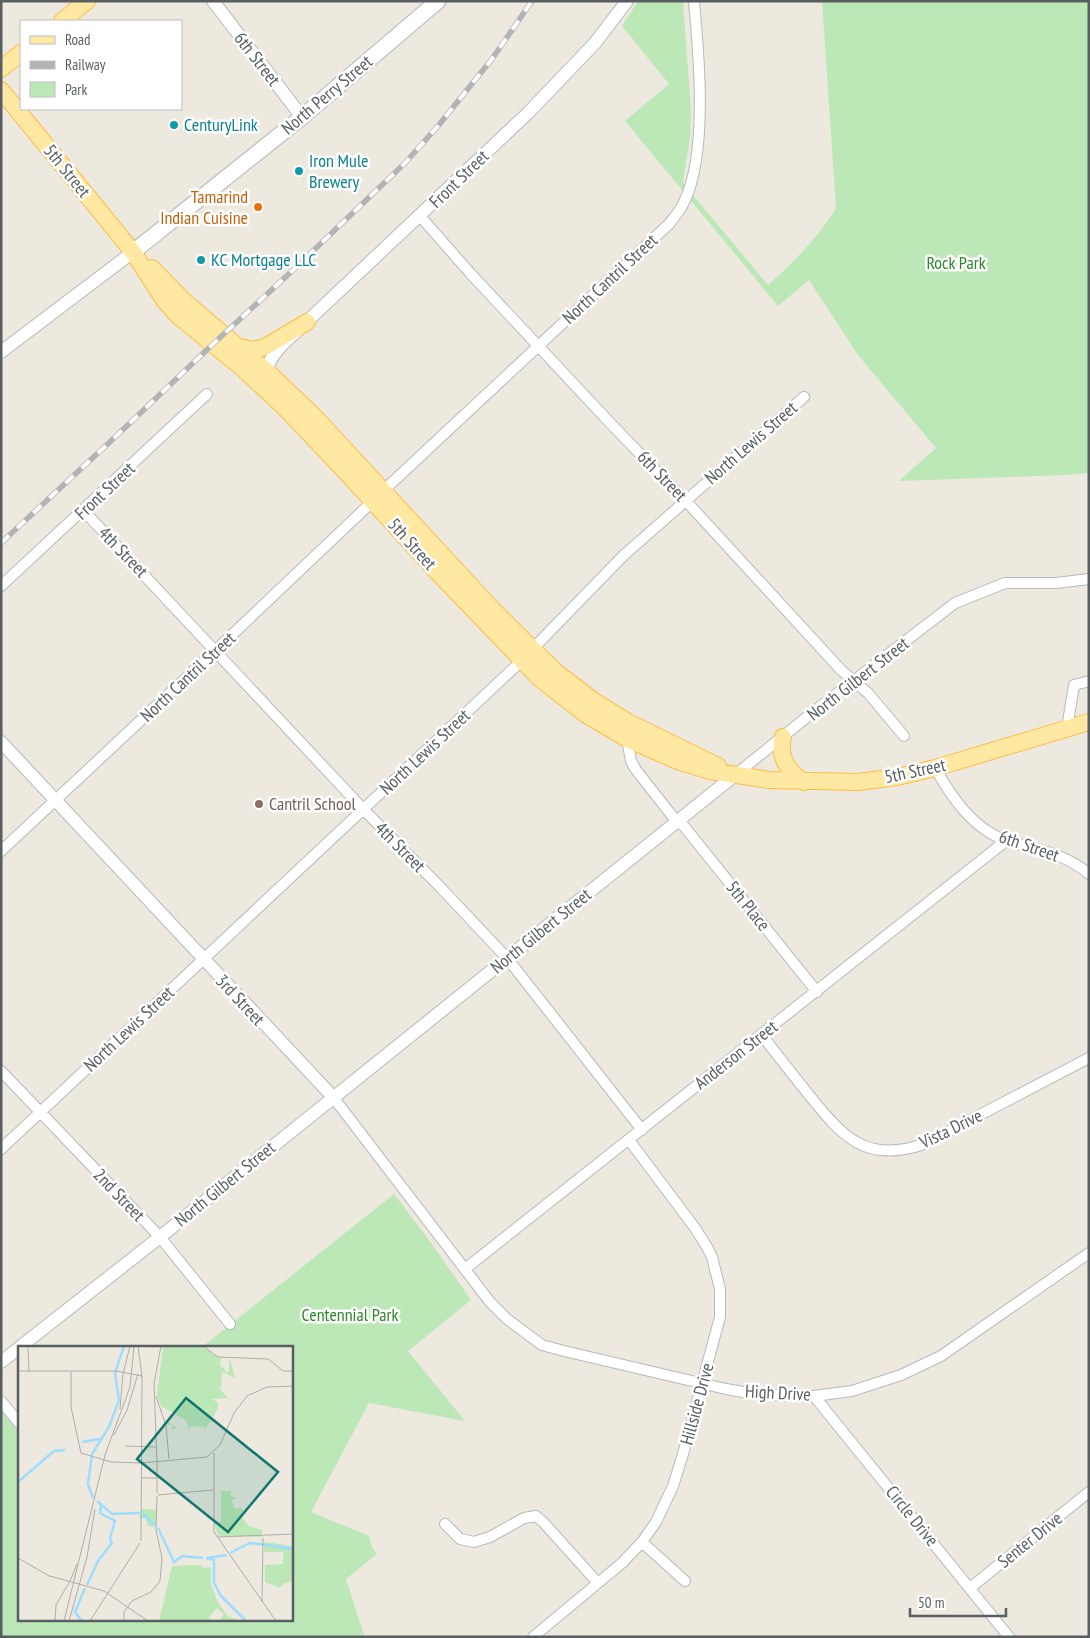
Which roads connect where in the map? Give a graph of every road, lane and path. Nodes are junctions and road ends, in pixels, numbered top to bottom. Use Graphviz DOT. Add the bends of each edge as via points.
graph roads {
  1 [pos="87,1"];
  2 [pos="213,1"];
  3 [pos="627,1"];
  4 [pos="694,1"];
  5 [pos="436,3"];
  6 [pos="63,20"];
  7 [pos="20,55"];
  8 [pos="1,69"];
  9 [pos="1,90"];
  10 [pos="302,116"];
  11 [pos="420,216"];
  12 [pos="133,252"];
  13 [pos="307,322"];
  14 [pos="281,346"];
  15 [pos="538,346"];
  16 [pos="239,347"];
  17 [pos="1,352"];
  18 [pos="266,371"];
  19 [pos="207,394"];
  20 [pos="804,397"];
  21 [pos="303,406"];
  22 [pos="286,409"];
  23 [pos="378,496"];
  24 [pos="686,501"];
  25 [pos="84,511"];
  26 [pos="1089,579"];
  27 [pos="1,586"];
  28 [pos="215,651"];
  29 [pos="527,655"];
  30 [pos="854,681"];
  31 [pos="1089,681"];
  32 [pos="1089,722"];
  33 [pos="1067,728"];
  34 [pos="904,736"];
  35 [pos="783,737"];
  36 [pos="627,739"];
  37 [pos="1,742"];
  38 [pos="935,768"];
  39 [pos="735,775"];
  40 [pos="804,782"];
  41 [pos="56,801"];
  42 [pos="364,810"];
  43 [pos="678,821"];
  44 [pos="1006,840"];
  45 [pos="1,851"];
  46 [pos="1089,874"];
  47 [pos="508,958"];
  48 [pos="203,960"];
  49 [pos="817,992"];
  50 [pos="762,1035"];
  51 [pos="1089,1058"];
  52 [pos="1,1071"];
  53 [pos="333,1097"];
  54 [pos="40,1113"];
  55 [pos="642,1130"];
  56 [pos="629,1140"];
  57 [pos="1,1149"];
  58 [pos="160,1237"];
  59 [pos="1089,1253"];
  60 [pos="465,1269"];
  61 [pos="230,1324"];
  62 [pos="21,1346"];
  63 [pos="18,1349"];
  64 [pos="1,1362"];
  65 [pos="703,1384"];
  66 [pos="814,1396"];
  67 [pos="1,1400"];
  68 [pos="18,1422"];
  69 [pos="1089,1492"];
  70 [pos="445,1524"];
  71 [pos="642,1542"];
  72 [pos="685,1581"];
  73 [pos="598,1583"];
  74 [pos="970,1588"];
  75 [pos="533,1637"];
  76 [pos="1009,1637"];
  1 -- 6 [label="main road"];
  2 -- 10 [label="street, 6th Street"];
  3 -- 11 [label="street, Front Street" via="552,89"];
  4 -- 15 [label="street, North Cantril Street" via="700,90 697,148 684,202 669,224"];
  5 -- 10 [label="main road, North Perry Street"];
  7 -- 8 [label="main road"];
  9 -- 12 [label="main road, 5th Street"];
  10 -- 12 [label="main road, North Perry Street"];
  11 -- 13 [label="street, Front Street"];
  11 -- 15 [label="street, 6th Street"];
  12 -- 16 [label="main road, 5th Street"];
  12 -- 17 [label="street, North Perry Street"];
  12 -- 22 [label="main road, 5th Street" via="177,315"];
  13 -- 14 [label="street, Front Street"];
  13 -- 16 [label="main road" via="265,347 253,350"];
  14 -- 18 [label="street, Front Street"];
  14 -- 21 [label="street" via="276,358 281,377"];
  15 -- 23 [label="street, North Cantril Street"];
  15 -- 24 [label="street, 6th Street"];
  16 -- 18 [label="main road, 5th Street"];
  18 -- 21 [label="main road, 5th Street"];
  18 -- 22 [label="street" via="270,386"];
  19 -- 25 [label="street, Front Street"];
  20 -- 24 [label="street, North Lewis Street"];
  21 -- 23 [label="main road, 5th Street"];
  22 -- 23 [label="main road, 5th Street"];
  23 -- 28 [label="street, North Cantril Street"];
  23 -- 29 [label="main road, 5th Street"];
  24 -- 29 [label="street, North Lewis Street" via="624,555"];
  24 -- 30 [label="street, 6th Street"];
  25 -- 27 [label="street, Front Street"];
  25 -- 28 [label="street, 4th Street"];
  26 -- 30 [label="street, North Gilbert Street" via="1005,583 979,592 955,603"];
  28 -- 41 [label="street, North Cantril Street"];
  28 -- 42 [label="street, 4th Street"];
  29 -- 36 [label="main road, 5th Street" via="540,679 571,704"];
  29 -- 39 [label="main road, 5th Street" via="616,716"];
  29 -- 42 [label="street, North Lewis Street"];
  30 -- 34 [label="street, 6th Street"];
  30 -- 35 [label="street, North Gilbert Street"];
  31 -- 33 [label="street" via="1074,685"];
  32 -- 33 [label="main road, 5th Street"];
  33 -- 38 [label="main road, 5th Street"];
  35 -- 39 [label="street, North Gilbert Street"];
  35 -- 40 [label="main road" via="781,750 785,764"];
  36 -- 39 [label="main road, 5th Street" via="680,762"];
  36 -- 43 [label="street, 5th Place" via="636,770"];
  37 -- 41 [label="street, 3rd Street"];
  38 -- 40 [label="main road, 5th Street" via="869,781"];
  38 -- 44 [label="street, 6th Street" via="970,818"];
  39 -- 40 [label="main road, 5th Street"];
  39 -- 43 [label="street, North Gilbert Street"];
  41 -- 45 [label="street, North Cantril Street"];
  41 -- 48 [label="street, 3rd Street"];
  42 -- 47 [label="street, 4th Street"];
  42 -- 48 [label="street, North Lewis Street"];
  43 -- 47 [label="street, North Gilbert Street"];
  43 -- 49 [label="street, 5th Place"];
  44 -- 46 [label="street, 6th Street" via="1061,856"];
  44 -- 49 [label="street, Anderson Street"];
  47 -- 53 [label="street, North Gilbert Street"];
  47 -- 55 [label="street, 4th Street"];
  48 -- 53 [label="street, 3rd Street"];
  48 -- 54 [label="street, North Lewis Street"];
  49 -- 50 [label="street, Anderson Street"];
  50 -- 51 [label="street, Vista Drive" via="835,1127 860,1145 881,1150 903,1150 924,1144"];
  50 -- 55 [label="street, Anderson Street"];
  52 -- 54 [label="street, 2nd Street"];
  53 -- 58 [label="street, North Gilbert Street"];
  53 -- 60 [label="street, 3rd Street"];
  54 -- 57 [label="street, North Lewis Street"];
  54 -- 58 [label="street, 2nd Street"];
  55 -- 56 [label="street, Anderson Street"];
  56 -- 60 [label="street, Anderson Street"];
  56 -- 65 [label="street, Hillside Drive" via="695,1228 712,1257 721,1305"];
  58 -- 61 [label="street, 2nd Street"];
  58 -- 62 [label="street, North Gilbert Street"];
  59 -- 66 [label="street, High Drive" via="952,1350 926,1364 864,1387"];
  60 -- 65 [label="street, High Drive" via="507,1319 542,1344"];
  63 -- 64 [label="street, North Gilbert Street"];
  65 -- 66 [label="street, High Drive" via="758,1394"];
  65 -- 71 [label="street, Hillside Drive" via="673,1486 656,1522"];
  66 -- 74 [label="street, Circle Drive"];
  67 -- 68 [label="street"];
  69 -- 74 [label="street, Senter Drive"];
  70 -- 73 [label="street" via="460,1539 474,1542 490,1538 524,1518 536,1516"];
  71 -- 72 [label="street"];
  71 -- 73 [label="street, Hillside Drive"];
  73 -- 75 [label="street, Hillside Drive"];
  74 -- 76 [label="street, Circle Drive"];
}
